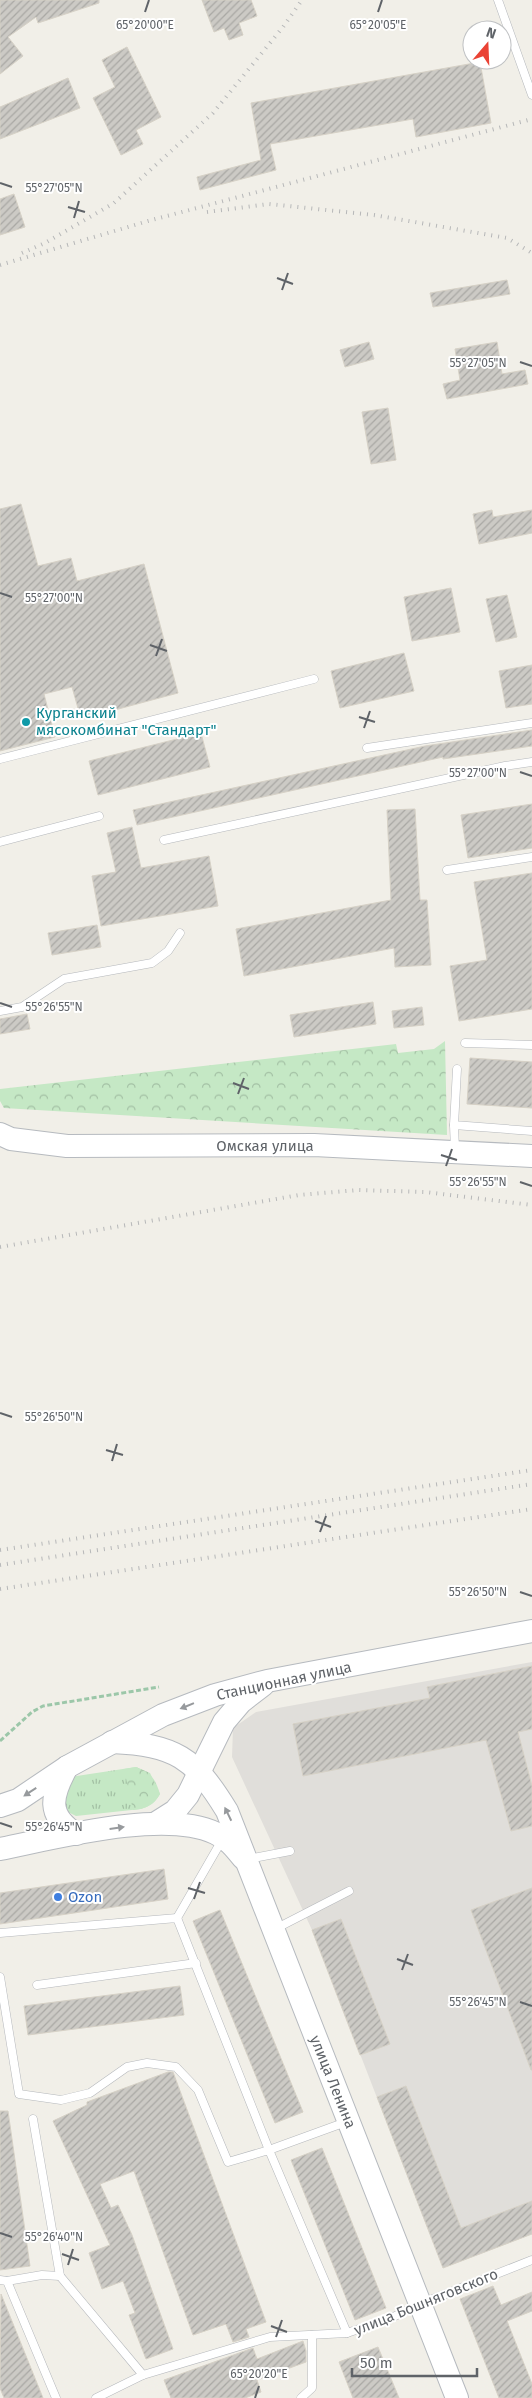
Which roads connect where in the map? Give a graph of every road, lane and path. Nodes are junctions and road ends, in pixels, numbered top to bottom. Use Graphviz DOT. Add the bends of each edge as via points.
graph roads {
  1 [pos="498,0"];
  2 [pos="532,95"];
  3 [pos="314,679"];
  4 [pos="532,723"];
  5 [pos="367,748"];
  6 [pos="0,760"];
  7 [pos="532,762"];
  8 [pos="99,816"];
  9 [pos="164,840"];
  10 [pos="0,842"];
  11 [pos="532,857"];
  12 [pos="447,870"];
  13 [pos="180,933"];
  14 [pos="0,1011"];
  15 [pos="465,1043"];
  16 [pos="532,1045"];
  17 [pos="457,1069"];
  18 [pos="454,1125"];
  19 [pos="532,1131"];
  20 [pos="0,1134"];
  21 [pos="455,1152"];
  22 [pos="532,1156"];
  23 [pos="532,1631"];
  24 [pos="267,1682"];
  25 [pos="159,1687"];
  26 [pos="0,1741"];
  27 [pos="112,1742"];
  28 [pos="67,1767"];
  29 [pos="200,1771"];
  30 [pos="0,1806"];
  31 [pos="156,1823"];
  32 [pos="76,1834"];
  33 [pos="223,1838"];
  34 [pos="0,1849"];
  35 [pos="290,1851"];
  36 [pos="244,1859"];
  37 [pos="349,1891"];
  38 [pos="177,1918"];
  39 [pos="273,1930"];
  40 [pos="0,1933"];
  41 [pos="196,1964"];
  42 [pos="0,1977"];
  43 [pos="37,1985"];
  44 [pos="34,2119"];
  45 [pos="348,2122"];
  46 [pos="269,2150"];
  47 [pos="532,2260"];
  48 [pos="60,2276"];
  49 [pos="3,2280"];
  50 [pos="420,2304"];
  51 [pos="347,2333"];
  52 [pos="312,2335"];
  53 [pos="143,2375"];
  54 [pos="56,2398"];
  55 [pos="96,2398"];
  56 [pos="301,2398"];
  57 [pos="457,2398"];
  1 -- 2 [label="lane"];
  3 -- 6 [label="lane"];
  4 -- 5 [label="lane"];
  7 -- 9 [label="lane"];
  8 -- 10 [label="lane"];
  11 -- 12 [label="lane"];
  13 -- 14 [label="lane" via="152,964 64,979 22,1007"];
  15 -- 16 [label="lane"];
  17 -- 18 [label="lane"];
  18 -- 19 [label="lane"];
  18 -- 21 [label="lane"];
  20 -- 21 [label="main road, Омская улица" via="11,1139 67,1146 314,1146"];
  21 -- 22 [label="main road, Омская улица"];
  23 -- 24 [label="main road, Станционная улица"];
  24 -- 27 [label="main road, Станционная улица, one-way" via="206,1698 163,1715"];
  24 -- 29 [label="main road" via="241,1702 224,1722"];
  25 -- 26 [label="path" via="44,1706 32,1712"];
  27 -- 28 [label="main road, Станционная улица"];
  27 -- 29 [label="main road, улица Ленина" via="164,1749 184,1758"];
  28 -- 30 [label="main road, Станционная улица, one-way" via="18,1800"];
  28 -- 32 [label="main road" via="54,1798 56,1814 62,1825"];
  29 -- 31 [label="main road" via="188,1795 175,1811"];
  36 -- 29 [label="main road, улица Ленина, one-way" via="227,1811"];
  32 -- 31 [label="main road, one-way"];
  31 -- 33 [label="main road" via="195,1827"];
  32 -- 34 [label="main road"];
  33 -- 36 [label="main road"];
  33 -- 38 [label="lane"];
  35 -- 36 [label="lane"];
  36 -- 39 [label="main road, улица Ленина"];
  37 -- 39 [label="lane"];
  38 -- 40 [label="lane"];
  38 -- 41 [label="lane"];
  39 -- 45 [label="main road, улица Ленина"];
  41 -- 43 [label="lane"];
  41 -- 46 [label="lane"];
  42 -- 46 [label="lane" via="18,2094 61,2100 90,2092 126,2067 146,2062 176,2067 198,2090 228,2162"];
  44 -- 48 [label="lane"];
  45 -- 46 [label="lane"];
  45 -- 50 [label="main road, улица Ленина"];
  46 -- 51 [label="lane"];
  47 -- 50 [label="lane, улица Бошняговского"];
  48 -- 49 [label="lane"];
  48 -- 53 [label="lane"];
  49 -- 54 [label="lane"];
  50 -- 51 [label="lane, улица Бошняговского"];
  50 -- 57 [label="main road, улица Ленина"];
  51 -- 52 [label="lane, улица Бошняговского"];
  52 -- 53 [label="lane, улица Бошняговского" via="270,2337"];
  52 -- 56 [label="lane" via="312,2388"];
  53 -- 55 [label="lane, улица Бошняговского"];
}
